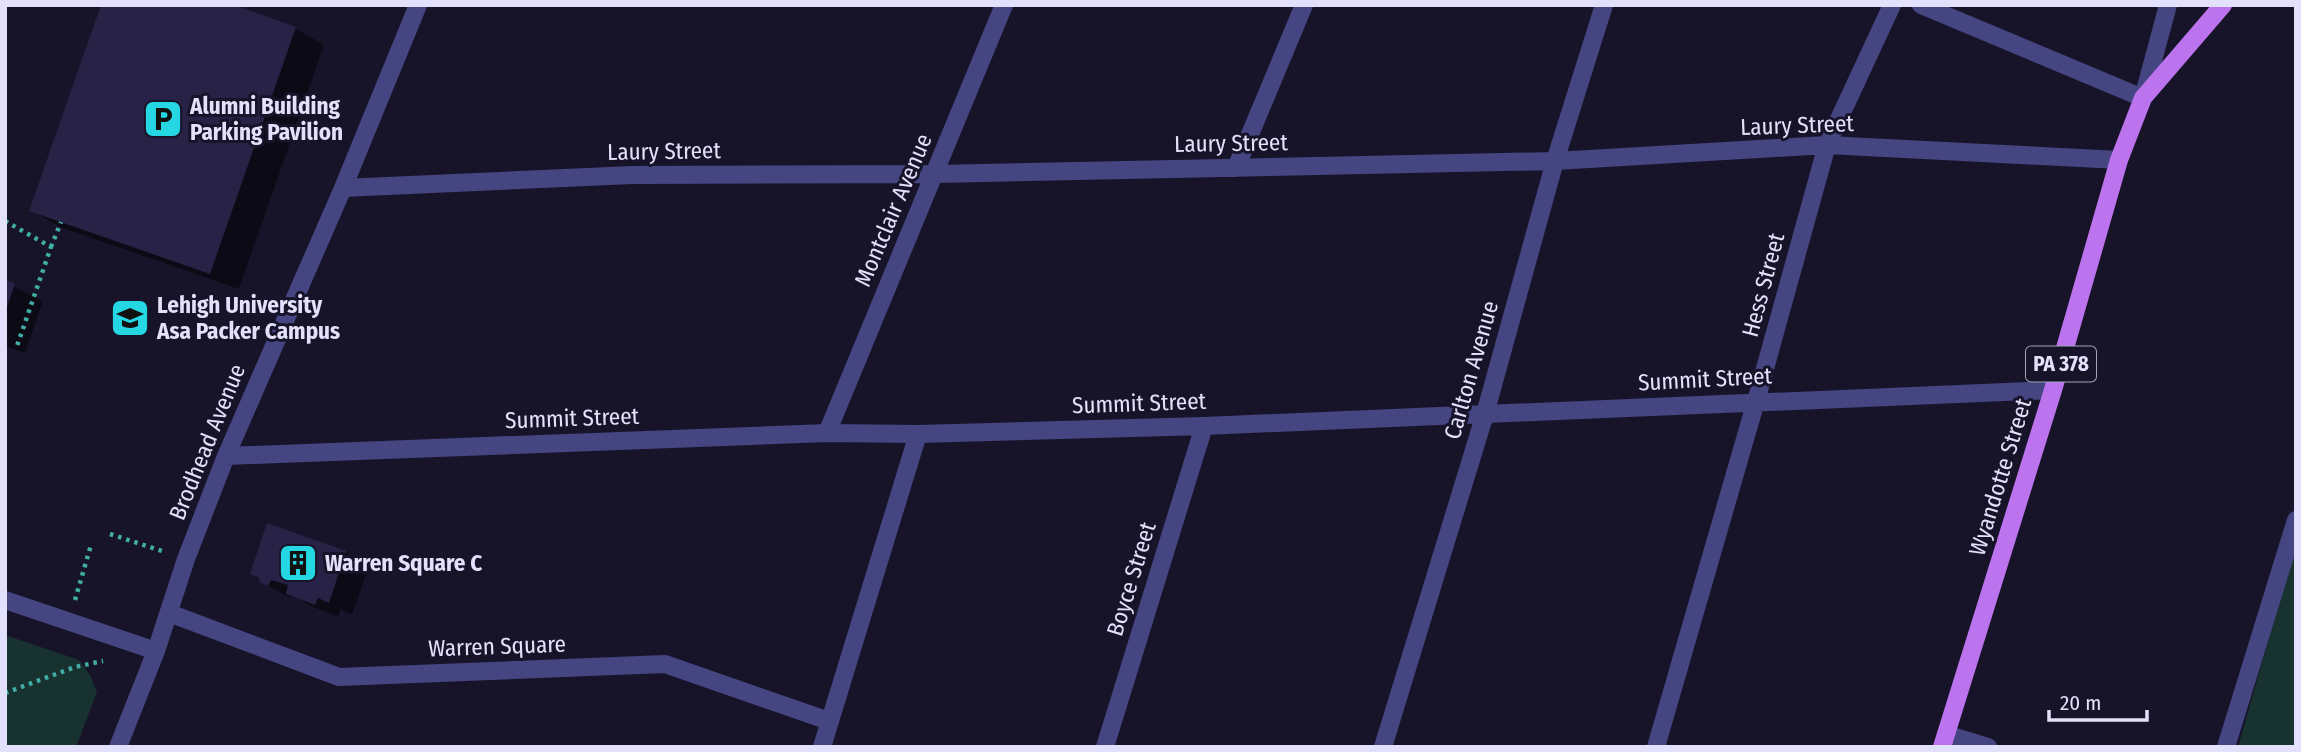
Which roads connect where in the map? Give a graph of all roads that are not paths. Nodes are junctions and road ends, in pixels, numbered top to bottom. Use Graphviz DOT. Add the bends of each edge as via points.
graph roads {
  1 [pos="418,5"];
  2 [pos="1004,5"];
  3 [pos="1304,5"];
  4 [pos="1604,5"];
  5 [pos="1892,5"];
  6 [pos="1921,5"];
  7 [pos="2168,5"];
  8 [pos="2223,5"];
  9 [pos="2143,98"];
  10 [pos="1827,145"];
  11 [pos="2119,160"];
  12 [pos="1555,161"];
  13 [pos="1236,168"];
  14 [pos="934,174"];
  15 [pos="343,188"];
  16 [pos="2053,390"];
  17 [pos="1756,401"];
  18 [pos="1485,414"];
  19 [pos="1203,426"];
  20 [pos="827,433"];
  21 [pos="918,434"];
  22 [pos="226,456"];
  23 [pos="2296,520"];
  24 [pos="5,600"];
  25 [pos="169,613"];
  26 [pos="156,651"];
  27 [pos="829,721"];
  28 [pos="1944,740"];
  29 [pos="118,747"];
  30 [pos="822,747"];
  31 [pos="1105,747"];
  32 [pos="1383,747"];
  33 [pos="1656,747"];
  34 [pos="1988,747"];
  35 [pos="2226,747"];
  1 -- 15 [label="street, Brodhead Avenue"];
  2 -- 14 [label="street, Montclair Avenue"];
  3 -- 13 [label="street"];
  4 -- 12 [label="street, Carlton Avenue"];
  5 -- 10 [label="street, Hess Street"];
  6 -- 9 [label="street"];
  7 -- 9 [label="street"];
  8 -- 9 [label="main road, Wyandotte Street / PA 378"];
  9 -- 11 [label="main road, Wyandotte Street / PA 378"];
  10 -- 11 [label="street, Laury Street"];
  10 -- 12 [label="street, Laury Street"];
  10 -- 17 [label="street, Hess Street"];
  11 -- 16 [label="main road, Wyandotte Street / PA 378"];
  12 -- 13 [label="street, Laury Street"];
  12 -- 18 [label="street, Carlton Avenue"];
  13 -- 14 [label="street, Laury Street"];
  14 -- 15 [label="street, Laury Street" via="632,175"];
  14 -- 20 [label="street, Montclair Avenue"];
  15 -- 22 [label="street, Brodhead Avenue"];
  16 -- 17 [label="street, Summit Street"];
  16 -- 28 [label="main road, Wyandotte Street / PA 378"];
  17 -- 18 [label="street, Summit Street"];
  17 -- 33 [label="street, Hess Street"];
  18 -- 19 [label="street, Summit Street"];
  18 -- 32 [label="street, Carlton Avenue"];
  19 -- 21 [label="street, Summit Street"];
  19 -- 31 [label="street, Boyce Street"];
  20 -- 21 [label="street, Summit Street"];
  20 -- 22 [label="street, Summit Street"];
  21 -- 27 [label="street"];
  22 -- 25 [label="street, Brodhead Avenue"];
  23 -- 35 [label="street"];
  24 -- 26 [label="street"];
  25 -- 26 [label="street, Brodhead Avenue"];
  25 -- 27 [label="street, Warren Square" via="339,677 665,664"];
  26 -- 29 [label="street, Brodhead Avenue"];
  27 -- 30 [label="street"];
  28 -- 34 [label="street"];
}
